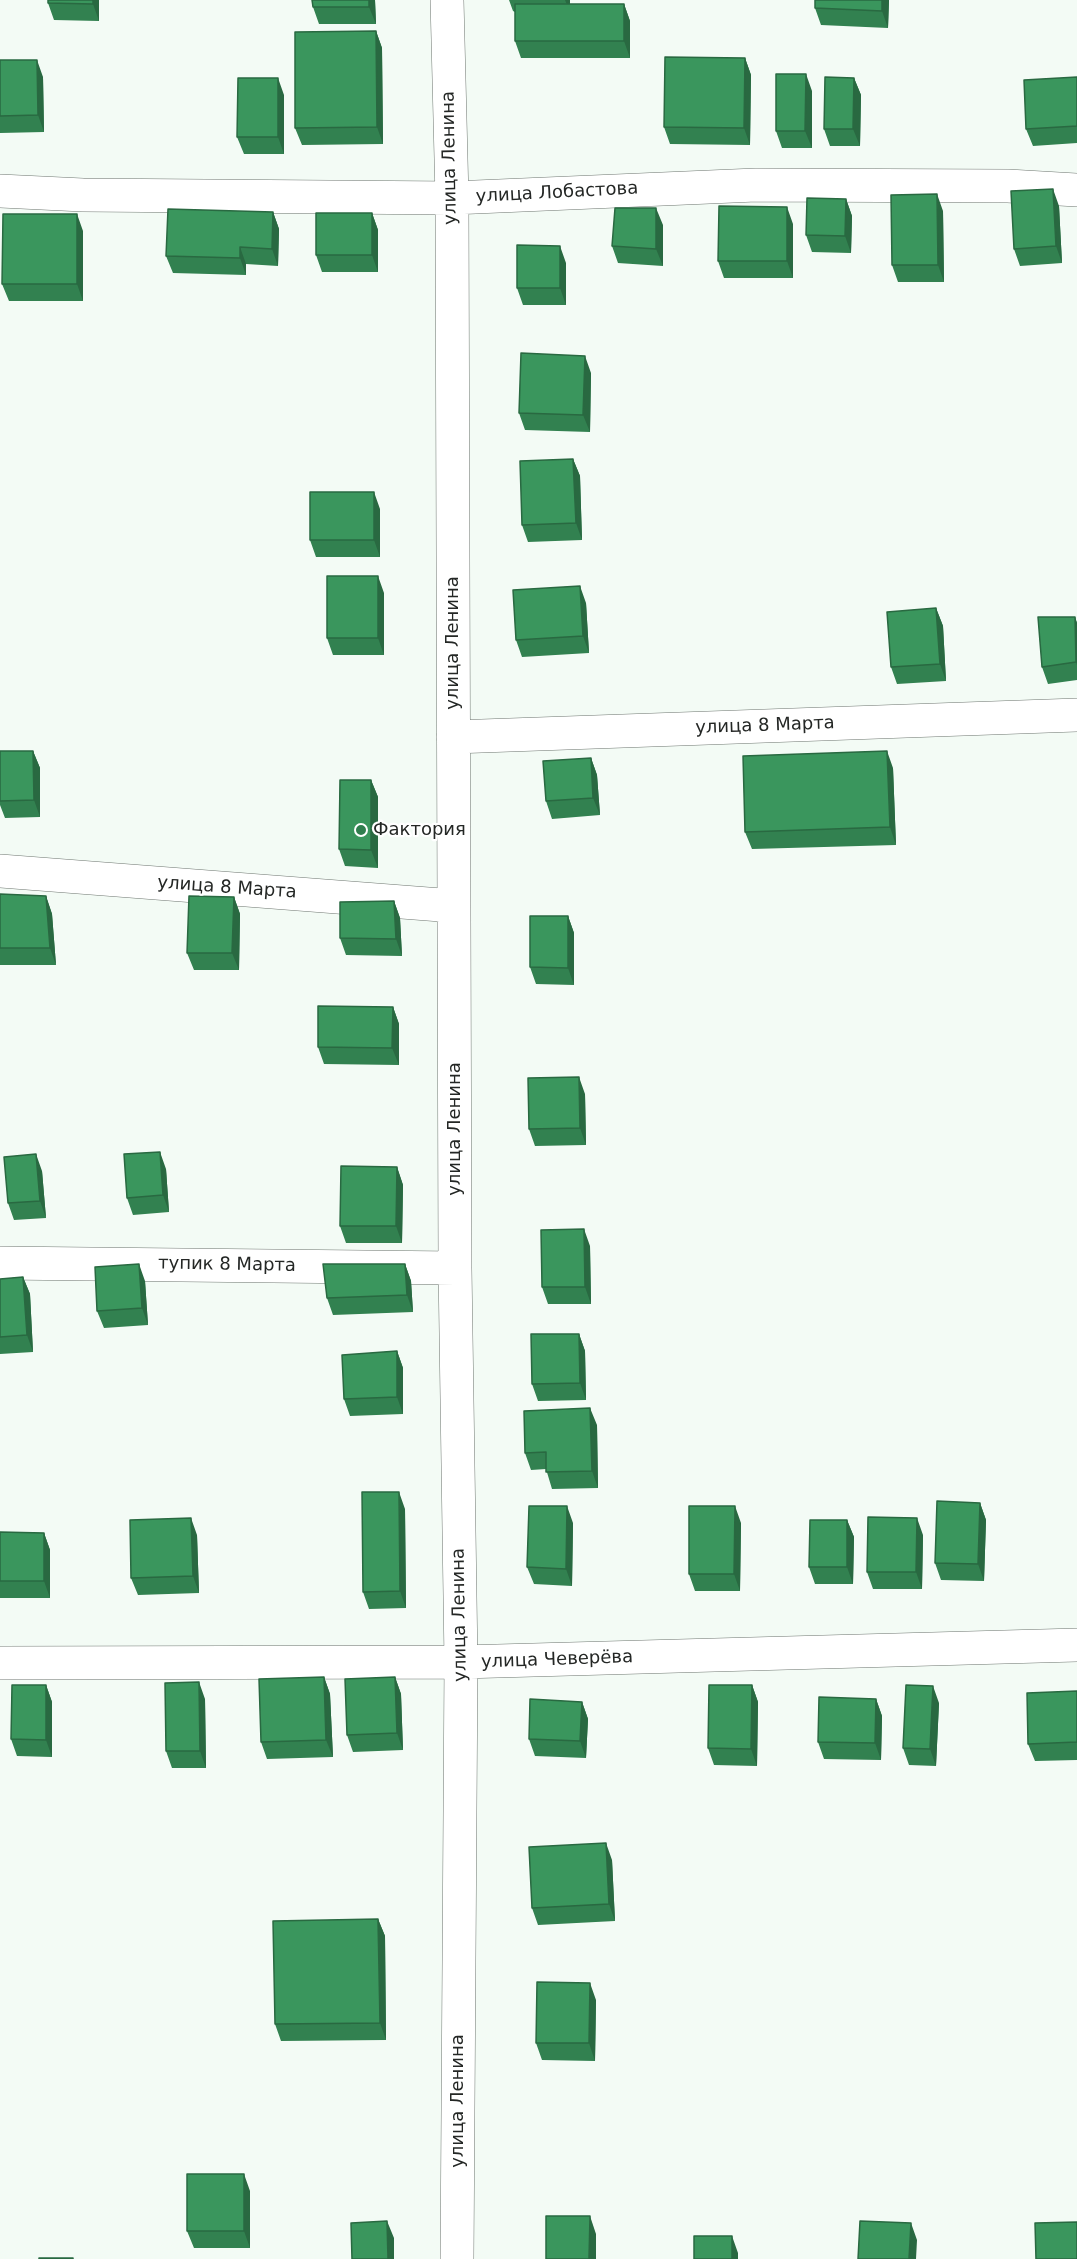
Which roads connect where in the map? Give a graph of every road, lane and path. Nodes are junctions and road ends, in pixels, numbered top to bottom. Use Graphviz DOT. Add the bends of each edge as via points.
graph roads {
  1 [pos="447,0"];
  2 [pos="1077,190"];
  3 [pos="0,191"];
  4 [pos="452,198"];
  5 [pos="1077,715"];
  6 [pos="453,737"];
  7 [pos="0,871"];
  8 [pos="454,906"];
  9 [pos="0,1263"];
  10 [pos="455,1268"];
  11 [pos="1077,1645"];
  12 [pos="461,1662"];
  13 [pos="0,1663"];
  14 [pos="457,2259"];
  1 -- 4 [label="street, улица Ленина"];
  2 -- 4 [label="street, улица Лобастова" via="756,184"];
  3 -- 4 [label="street, улица Лобастова"];
  4 -- 6 [label="street, улица Ленина"];
  5 -- 6 [label="street, улица 8 Марта"];
  6 -- 8 [label="street, улица Ленина"];
  7 -- 8 [label="street, улица 8 Марта"];
  8 -- 10 [label="street, улица Ленина"];
  9 -- 10 [label="street, тупик 8 Марта"];
  10 -- 12 [label="street, улица Ленина"];
  11 -- 12 [label="street, улица Чеверёва"];
  12 -- 13 [label="street, улица Чеверёва"];
  12 -- 14 [label="street, улица Ленина"];
}
